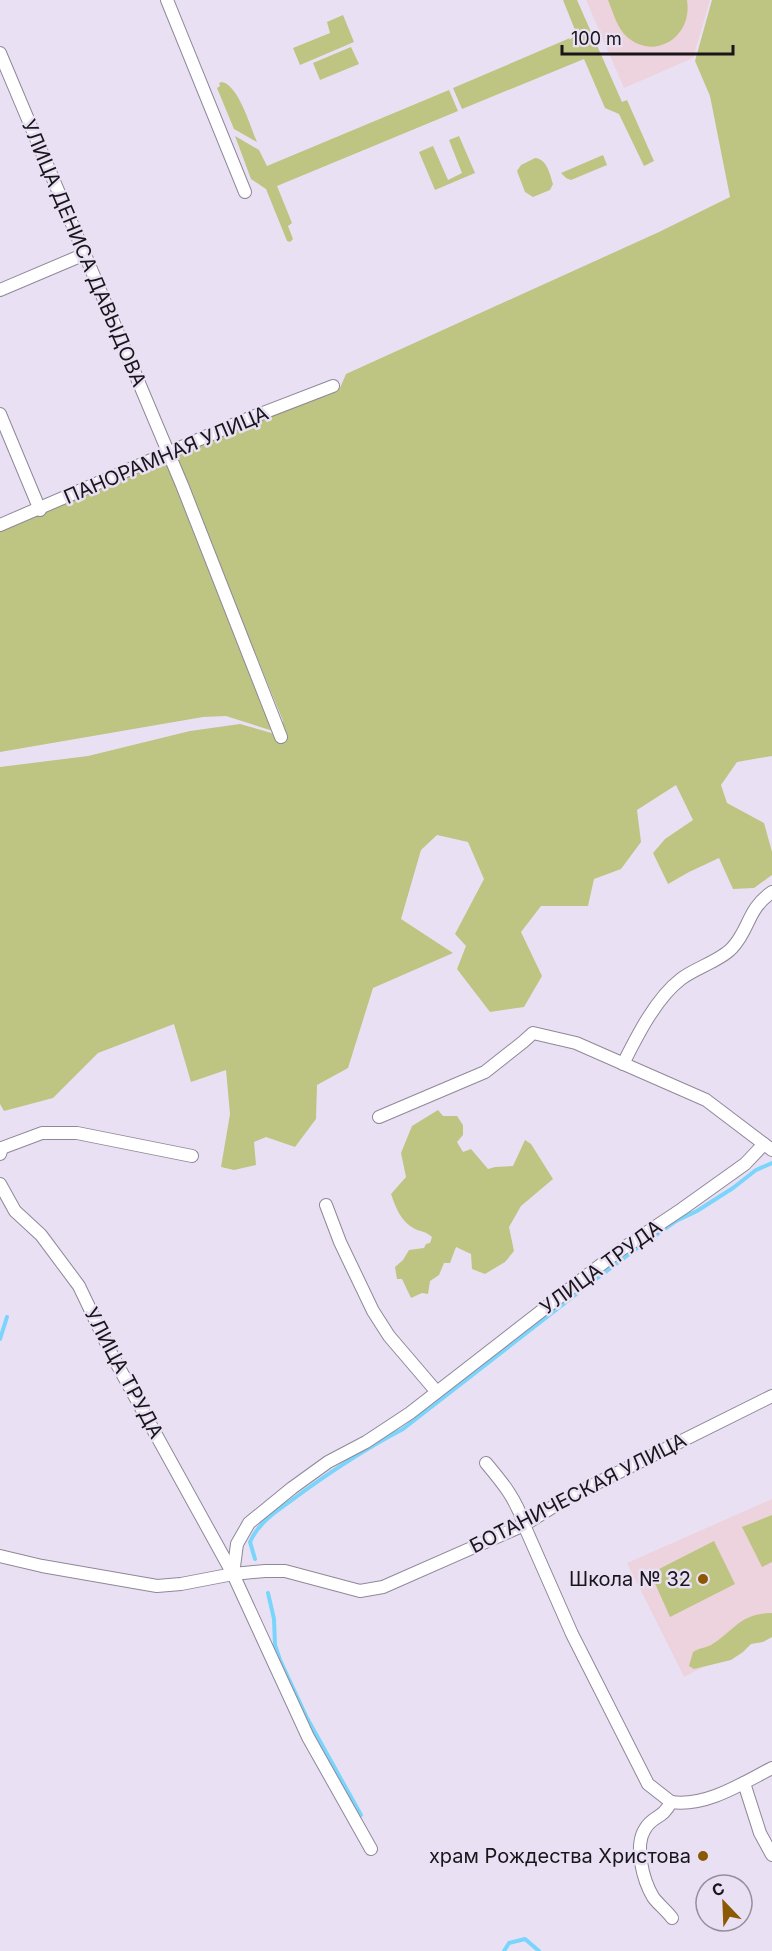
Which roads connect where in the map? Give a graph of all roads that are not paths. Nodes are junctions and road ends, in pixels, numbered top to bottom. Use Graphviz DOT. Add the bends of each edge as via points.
graph roads {
  1 [pos="167,0"];
  2 [pos="0,53"];
  3 [pos="245,192"];
  4 [pos="85,254"];
  5 [pos="0,290"];
  6 [pos="333,386"];
  7 [pos="0,414"];
  8 [pos="168,453"];
  9 [pos="40,510"];
  10 [pos="0,525"];
  11 [pos="281,737"];
  12 [pos="772,892"];
  13 [pos="623,1064"];
  14 [pos="379,1117"];
  15 [pos="768,1147"];
  16 [pos="0,1154"];
  17 [pos="192,1156"];
  18 [pos="0,1184"];
  19 [pos="326,1205"];
  20 [pos="436,1391"];
  21 [pos="772,1396"];
  22 [pos="486,1463"];
  23 [pos="524,1525"];
  24 [pos="0,1556"];
  25 [pos="233,1574"];
  26 [pos="772,1768"];
  27 [pos="744,1783"];
  28 [pos="670,1803"];
  29 [pos="370,1849"];
  30 [pos="772,1855"];
  31 [pos="672,1918"];
  1 -- 3 [label="street"];
  2 -- 4 [label="street, УЛИЦА ДЕНИСА ДАВЫДОВА"];
  4 -- 5 [label="street"];
  4 -- 8 [label="street, УЛИЦА ДЕНИСА ДАВЫДОВА"];
  6 -- 8 [label="street, ПАНОРАМНАЯ УЛИЦА"];
  7 -- 9 [label="street"];
  8 -- 9 [label="street, ПАНОРАМНАЯ УЛИЦА"];
  8 -- 11 [label="street, УЛИЦА ДЕНИСА ДАВЫДОВА"];
  9 -- 10 [label="street, ПАНОРАМНАЯ УЛИЦА"];
  12 -- 13 [label="street" via="750,915 730,951 669,990 641,1028"];
  13 -- 14 [label="street" via="576,1043 532,1033 484,1072"];
  13 -- 15 [label="street" via="706,1100"];
  15 -- 20 [label="street, УЛИЦА ТРУДА" via="616,1253"];
  16 -- 17 [label="street" via="2,1148 42,1133 77,1133"];
  18 -- 25 [label="street, УЛИЦА ТРУДА" via="15,1211 41,1235 79,1286 112,1355"];
  19 -- 20 [label="street" via="372,1311"];
  20 -- 25 [label="street, УЛИЦА ТРУДА" via="401,1419 328,1462 249,1523 237,1544"];
  21 -- 23 [label="street, БОТАНИЧЕСКАЯ УЛИЦА" via="567,1498"];
  22 -- 23 [label="street" via="520,1509"];
  23 -- 25 [label="street, БОТАНИЧЕСКАЯ УЛИЦА" via="383,1587 360,1591 285,1571"];
  23 -- 28 [label="street" via="572,1634 648,1784"];
  24 -- 25 [label="street" via="157,1586"];
  25 -- 29 [label="street" via="308,1737"];
  26 -- 27 [label="street"];
  27 -- 28 [label="street" via="701,1801"];
  27 -- 30 [label="street" via="760,1833"];
  28 -- 31 [label="street" via="666,1812 645,1828 639,1849 654,1898"];
}
